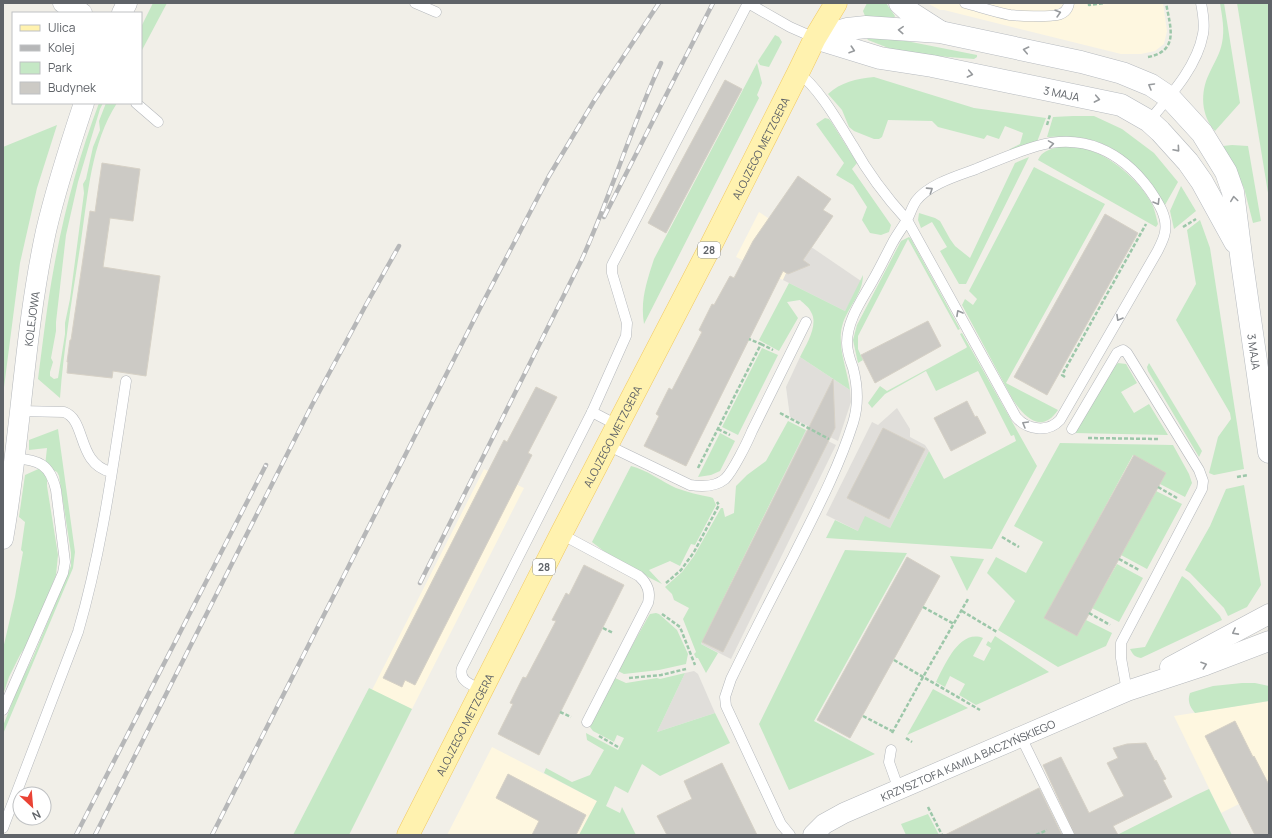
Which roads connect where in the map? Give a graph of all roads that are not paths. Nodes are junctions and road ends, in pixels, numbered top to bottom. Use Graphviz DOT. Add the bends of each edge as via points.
graph roads {
  1 [pos="63,3"];
  2 [pos="127,3"];
  3 [pos="415,3"];
  4 [pos="748,3"];
  5 [pos="836,3"];
  6 [pos="900,3"];
  7 [pos="965,3"];
  8 [pos="1069,3"];
  9 [pos="1201,3"];
  10 [pos="80,12"];
  11 [pos="122,12"];
  12 [pos="436,12"];
  13 [pos="940,32"];
  14 [pos="815,38"];
  15 [pos="798,73"];
  16 [pos="1169,97"];
  17 [pos="84,104"];
  18 [pos="137,104"];
  19 [pos="1149,121"];
  20 [pos="158,122"];
  21 [pos="907,220"];
  22 [pos="1241,251"];
  23 [pos="806,322"];
  24 [pos="126,381"];
  25 [pos="20,411"];
  26 [pos="592,412"];
  27 [pos="617,425"];
  28 [pos="1072,429"];
  29 [pos="607,445"];
  30 [pos="1269,452"];
  31 [pos="14,458"];
  32 [pos="111,472"];
  33 [pos="561,534"];
  34 [pos="3,538"];
  35 [pos="1269,614"];
  36 [pos="1269,641"];
  37 [pos="482,690"];
  38 [pos="1127,691"];
  39 [pos="3,710"];
  40 [pos="587,722"];
  41 [pos="1021,737"];
  42 [pos="891,750"];
  43 [pos="899,790"];
  44 [pos="3,828"];
  45 [pos="408,835"];
  46 [pos="790,835"];
  47 [pos="813,835"];
  48 [pos="1069,835"];
  1 -- 10 [label="street"];
  2 -- 11 [label="street"];
  3 -- 12 [label="lane"];
  4 -- 14 [label="lane"];
  4 -- 26 [label="lane" via="612,265 627,331"];
  5 -- 14 [label="main road, 28"];
  6 -- 13 [label="street, 3 MAJA"];
  7 -- 8 [label="lane, one-way" via="1011,15 1058,15 1068,9"];
  9 -- 16 [label="lane" via="1204,23 1200,44 1189,68"];
  13 -- 14 [label="street, 3 MAJA, one-way" via="861,27"];
  16 -- 13 [label="street, 3 MAJA, one-way" via="1151,85 1122,73"];
  14 -- 15 [label="main road, ALOJZEGO METZGERA / 28"];
  14 -- 19 [label="street, 3 MAJA, one-way" via="880,58 1112,102"];
  15 -- 21 [label="lane" via="809,81 819,94 886,196"];
  15 -- 27 [label="main road, ALOJZEGO METZGERA / 28"];
  16 -- 19 [label="lane"];
  22 -- 16 [label="street, 3 MAJA, one-way" via="1233,192 1226,172 1199,129"];
  17 -- 25 [label="street, KOLEJOWA" via="46,232 33,307"];
  18 -- 20 [label="lane"];
  19 -- 22 [label="street, 3 MAJA, one-way" via="1173,144 1195,171"];
  21 -- 21 [label="lane, one-way" via="917,199 955,177 1037,146 1065,142 1082,143 1106,151 1123,162 1147,187 1163,213 1166,224 1157,252 1060,420 1047,428 1036,428 1019,420"];
  21 -- 46 [label="lane" via="859,305 849,328 847,351 857,384 858,405 838,465 724,697 781,824"];
  22 -- 30 [label="street, 3 MAJA"];
  23 -- 29 [label="lane" via="765,406 730,472 723,480 711,485 690,485"];
  24 -- 32 [label="lane"];
  25 -- 31 [label="street, KOLEJOWA"];
  25 -- 32 [label="lane" via="68,413 74,419 90,458 101,469"];
  26 -- 27 [label="lane"];
  26 -- 37 [label="lane" via="462,668 463,679"];
  27 -- 29 [label="main road, ALOJZEGO METZGERA / 28"];
  28 -- 38 [label="lane" via="1117,353 1123,350 1199,470 1203,485 1122,640 1120,654"];
  29 -- 33 [label="main road, ALOJZEGO METZGERA / 28"];
  31 -- 34 [label="street, KOLEJOWA"];
  31 -- 39 [label="lane" via="39,462 52,478 56,490 65,562 61,582"];
  32 -- 44 [label="lane" via="95,563 78,632"];
  33 -- 37 [label="main road, ALOJZEGO METZGERA / 28"];
  33 -- 40 [label="lane" via="643,579 649,591 648,603"];
  35 -- 38 [label="street, KRZYSZTOFA KAMILA BACZYŃSKIEGO, one-way"];
  38 -- 36 [label="street, KRZYSZTOFA KAMILA BACZYŃSKIEGO, one-way"];
  37 -- 45 [label="main road, ALOJZEGO METZGERA / 28"];
  38 -- 41 [label="street, KRZYSZTOFA KAMILA BACZYŃSKIEGO"];
  41 -- 43 [label="street, KRZYSZTOFA KAMILA BACZYŃSKIEGO"];
  41 -- 48 [label="lane"];
  42 -- 43 [label="lane" via="890,766"];
  43 -- 47 [label="street, KRZYSZTOFA KAMILA BACZYŃSKIEGO" via="829,820"];
}
